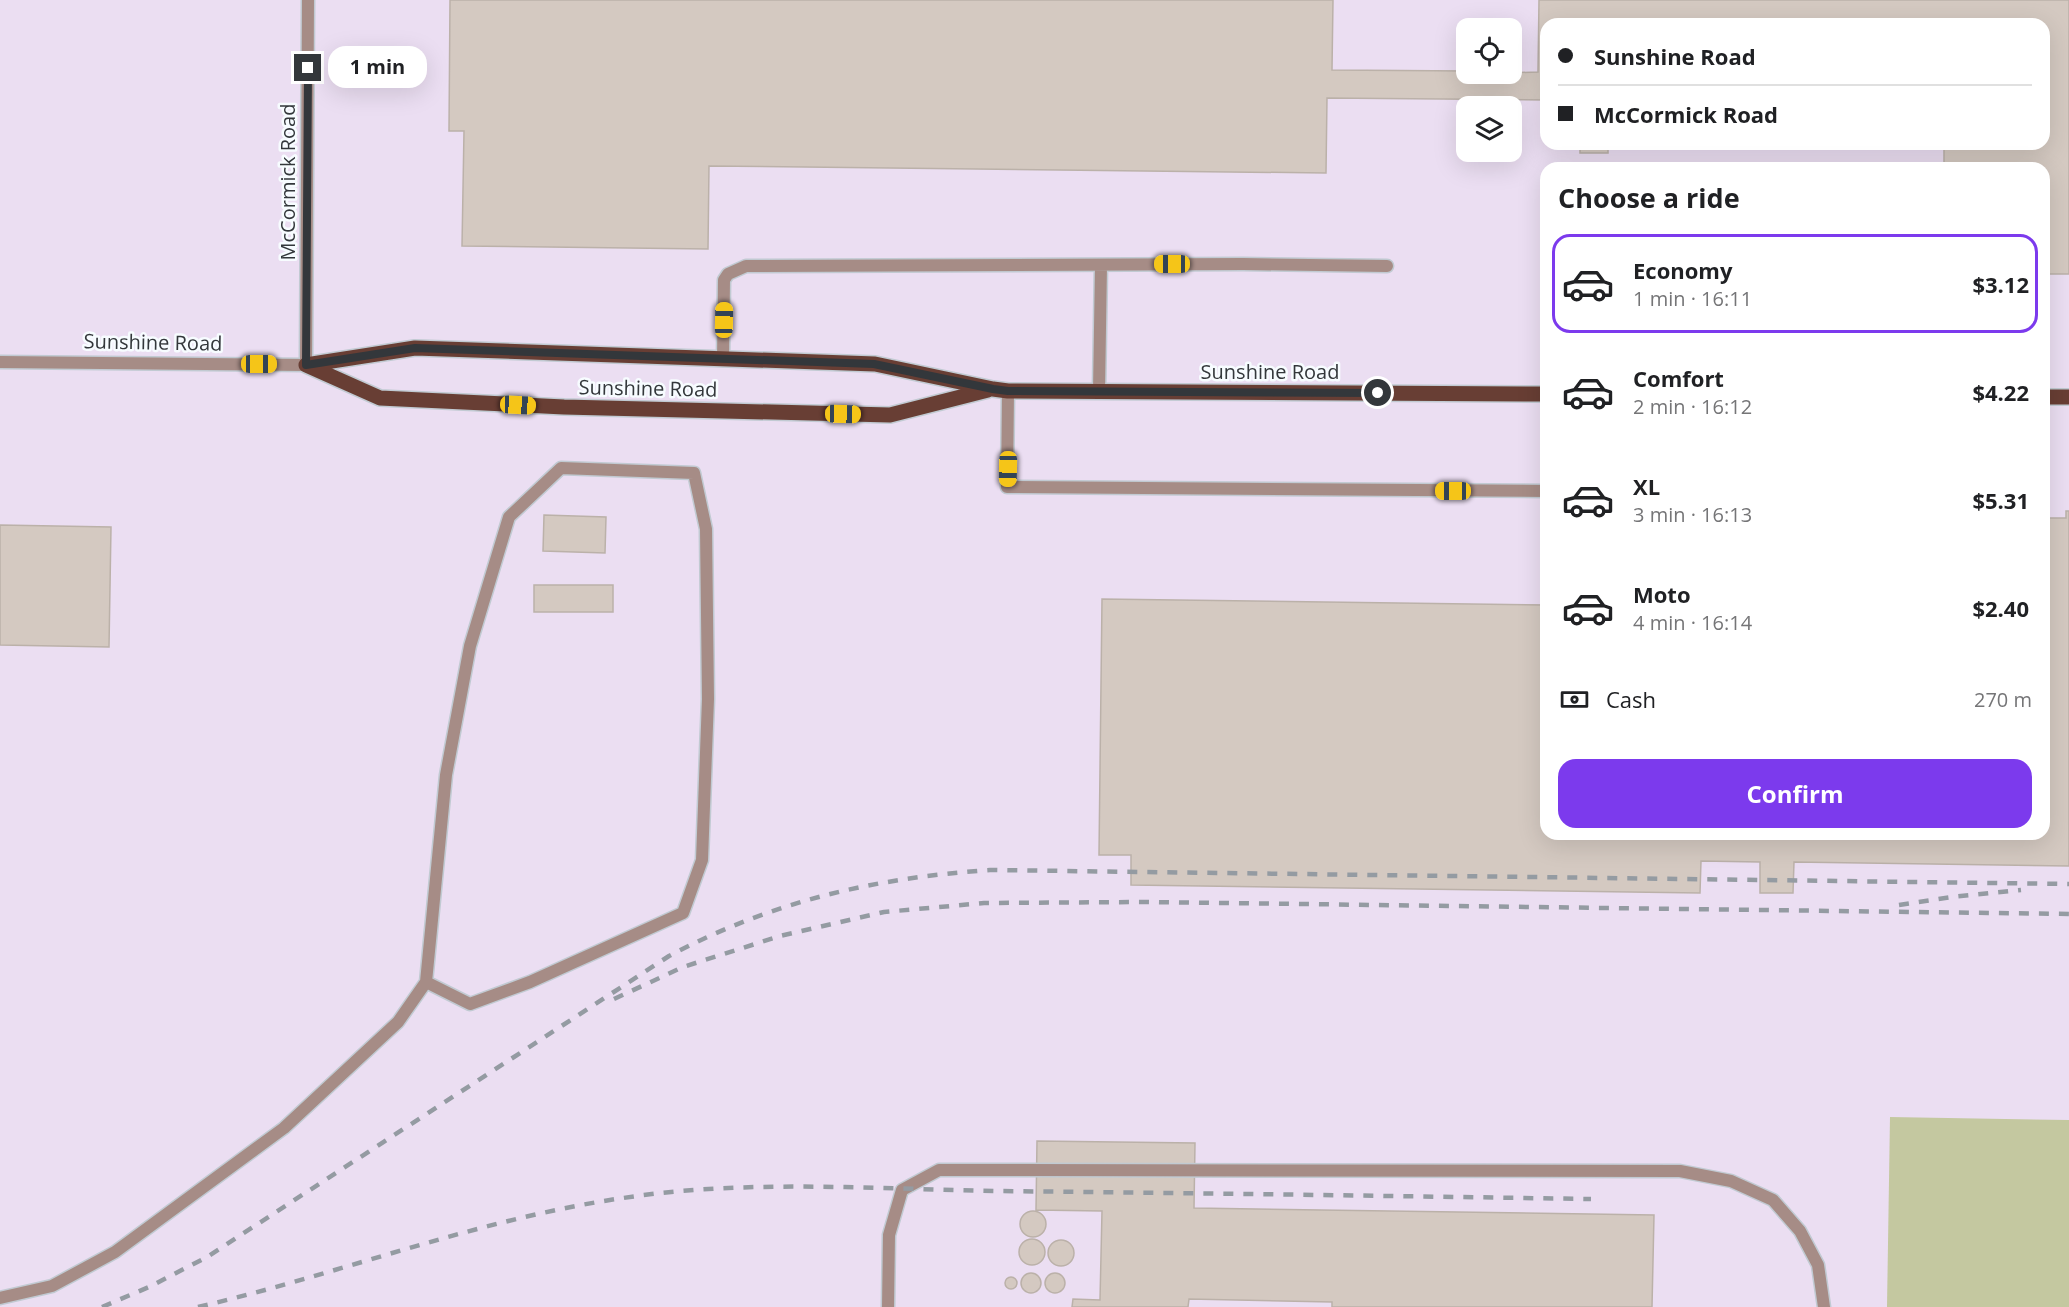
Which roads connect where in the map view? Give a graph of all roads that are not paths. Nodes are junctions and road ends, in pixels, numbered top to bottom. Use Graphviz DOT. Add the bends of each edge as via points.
graph roads {
  1 [pos="308,0"];
  2 [pos="1101,265"];
  3 [pos="1387,266"];
  4 [pos="723,360"];
  5 [pos="0,362"];
  6 [pos="306,365"];
  7 [pos="1000,390"];
  8 [pos="1099,391"];
  9 [pos="1540,394"];
  10 [pos="2050,397"];
  11 [pos="2069,397"];
  12 [pos="1540,491"];
  13 [pos="426,982"];
  14 [pos="0,1298"];
  15 [pos="888,1307"];
  16 [pos="1824,1307"];
  1 -- 6 [label="street, McCormick Road"];
  2 -- 3 [label="street"];
  2 -- 4 [label="street" via="746,266 724,280"];
  2 -- 8 [label="street"];
  4 -- 6 [label="main road, Sunshine Road" via="415,348"];
  4 -- 7 [label="main road, Sunshine Road" via="874,364"];
  5 -- 6 [label="street, Sunshine Road"];
  6 -- 7 [label="main road, Sunshine Road" via="380,398 564,407 890,415"];
  7 -- 8 [label="main road, Sunshine Road"];
  7 -- 12 [label="street" via="1007,487"];
  8 -- 9 [label="main road, Sunshine Road"];
  10 -- 11 [label="main road"];
  13 -- 13 [label="street" via="446,775 470,646 509,517 561,468 694,473 706,529 708,699 702,860 683,913 530,982 470,1004"];
  13 -- 14 [label="street" via="398,1022 284,1128 115,1252 52,1286"];
  15 -- 16 [label="street" via="889,1235 902,1190 939,1170 1680,1171 1731,1181 1773,1200 1800,1231 1818,1264"];
}
